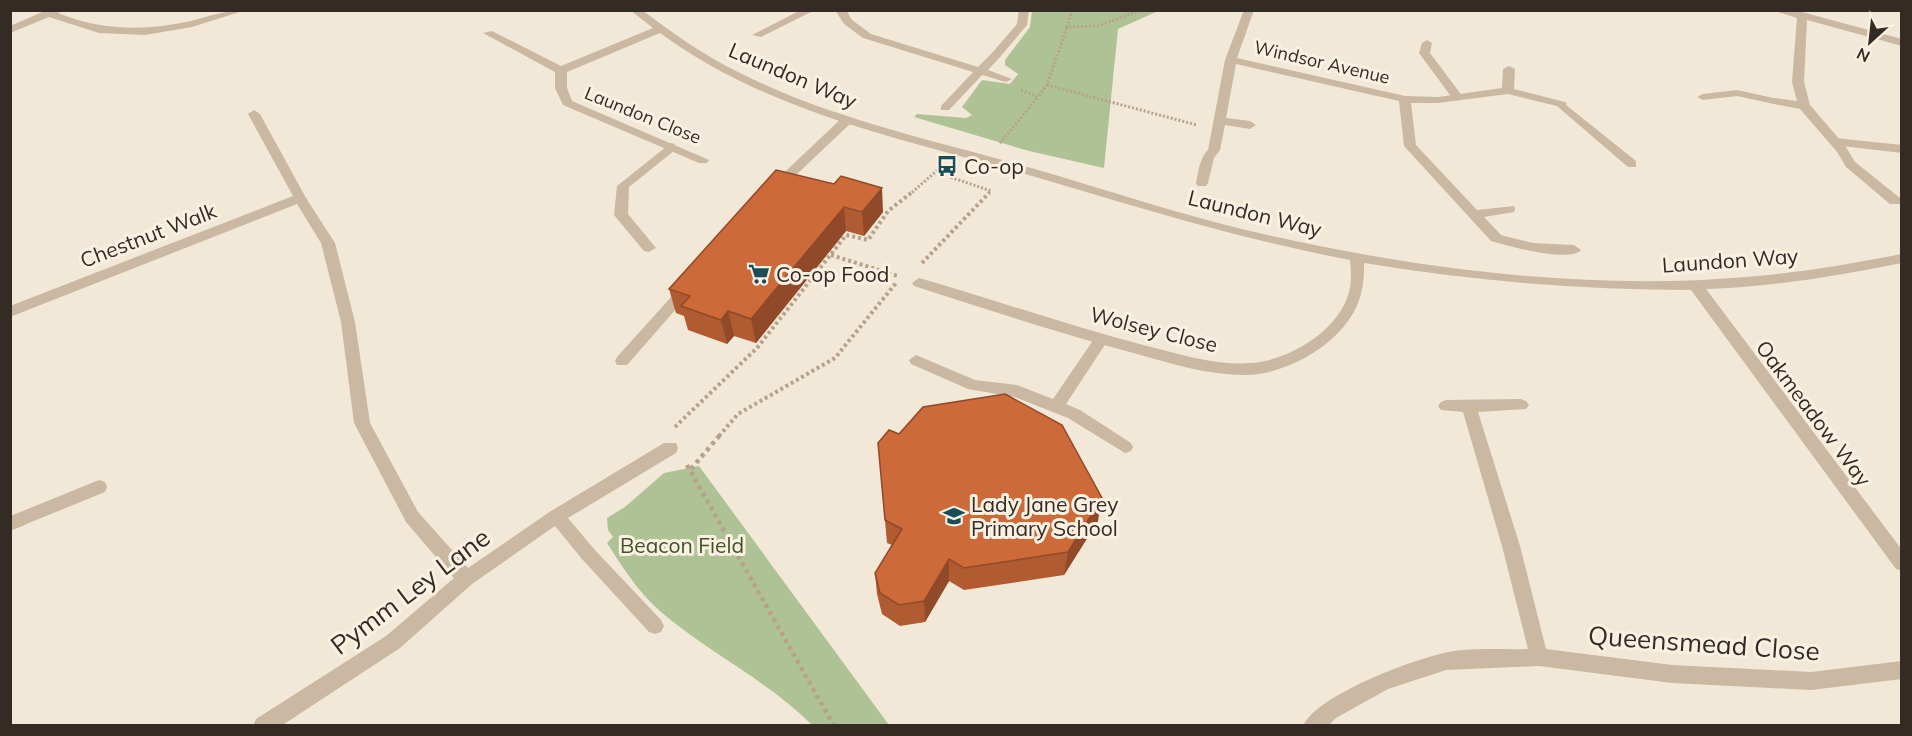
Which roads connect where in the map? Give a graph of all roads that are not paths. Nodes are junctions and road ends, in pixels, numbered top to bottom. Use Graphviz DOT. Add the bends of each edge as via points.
graph roads {
  1 [pos="242,10"];
  2 [pos="635,10"];
  3 [pos="810,10"];
  4 [pos="840,10"];
  5 [pos="1024,10"];
  6 [pos="1249,10"];
  7 [pos="1777,10"];
  8 [pos="54,12"];
  9 [pos="1802,15"];
  10 [pos="661,29"];
  11 [pos="10,30"];
  12 [pos="488,33"];
  13 [pos="757,35"];
  14 [pos="1427,43"];
  15 [pos="1902,43"];
  16 [pos="1231,60"];
  17 [pos="1509,69"];
  18 [pos="561,70"];
  19 [pos="980,71"];
  20 [pos="1006,79"];
  21 [pos="1508,91"];
  22 [pos="1703,97"];
  23 [pos="1457,98"];
  24 [pos="1404,99"];
  25 [pos="1804,106"];
  26 [pos="945,108"];
  27 [pos="254,114"];
  28 [pos="847,120"];
  29 [pos="1217,125"];
  30 [pos="1250,125"];
  31 [pos="1838,146"];
  32 [pos="671,147"];
  33 [pos="1902,149"];
  34 [pos="703,160"];
  35 [pos="1632,164"];
  36 [pos="1202,183"];
  37 [pos="300,198"];
  38 [pos="766,198"];
  39 [pos="1895,201"];
  40 [pos="1509,209"];
  41 [pos="1475,214"];
  42 [pos="649,248"];
  43 [pos="1574,250"];
  44 [pos="1357,257"];
  45 [pos="1902,258"];
  46 [pos="697,276"];
  47 [pos="913,281"];
  48 [pos="1695,285"];
  49 [pos="10,312"];
  50 [pos="1101,340"];
  51 [pos="916,360"];
  52 [pos="622,361"];
  53 [pos="1521,405"];
  54 [pos="1446,406"];
  55 [pos="1469,406"];
  56 [pos="1056,407"];
  57 [pos="1125,447"];
  58 [pos="670,448"];
  59 [pos="99,487"];
  60 [pos="557,516"];
  61 [pos="15,522"];
  62 [pos="1902,564"];
  63 [pos="466,579"];
  64 [pos="655,626"];
  65 [pos="1539,657"];
  66 [pos="1902,670"];
  67 [pos="263,726"];
  68 [pos="1313,726"];
  1 -- 8 [label="street" via="154,32 108,33 76,26"];
  2 -- 10 [label="street, Laundon Way"];
  3 -- 13 [label="street"];
  4 -- 19 [label="street" via="848,22 867,36"];
  5 -- 19 [label="street" via="1022,25"];
  6 -- 16 [label="street, Windsor Avenue"];
  7 -- 9 [label="street"];
  8 -- 11 [label="street"];
  9 -- 15 [label="street"];
  9 -- 25 [label="street" via="1798,82"];
  10 -- 18 [label="street, Laundon Close"];
  10 -- 28 [label="street, Laundon Way" via="712,62"];
  12 -- 18 [label="street, Laundon Close"];
  14 -- 23 [label="street" via="1424,53"];
  16 -- 24 [label="street, Windsor Avenue"];
  16 -- 29 [label="street, Windsor Avenue"];
  17 -- 21 [label="street"];
  18 -- 32 [label="street, Laundon Close" via="561,88 567,103"];
  19 -- 20 [label="street"];
  19 -- 26 [label="street"];
  21 -- 23 [label="street, Windsor Avenue"];
  21 -- 35 [label="street, Windsor Avenue" via="1561,104"];
  22 -- 25 [label="street" via="1737,93"];
  23 -- 24 [label="street, Windsor Avenue"];
  24 -- 41 [label="street, Windsor Avenue" via="1410,146"];
  25 -- 31 [label="street"];
  27 -- 37 [label="street"];
  28 -- 38 [label="street"];
  28 -- 44 [label="street, Laundon Way" via="1250,235"];
  29 -- 30 [label="street"];
  29 -- 36 [label="street, Windsor Avenue" via="1214,150 1208,157"];
  31 -- 33 [label="street"];
  31 -- 39 [label="street" via="1850,164"];
  32 -- 34 [label="street, Laundon Close"];
  32 -- 42 [label="street" via="623,186 621,215"];
  37 -- 49 [label="street, Chestnut Walk"];
  37 -- 63 [label="street" via="328,243 348,322 362,423 412,517"];
  40 -- 41 [label="street"];
  41 -- 43 [label="street, Windsor Avenue" via="1496,238 1533,247"];
  44 -- 48 [label="street, Laundon Way" via="1489,277 1595,285"];
  44 -- 50 [label="street, Wolsey Close" via="1356,294 1342,318 1327,336 1288,362 1252,369 1208,367"];
  45 -- 48 [label="street, Laundon Way" via="1828,273"];
  46 -- 52 [label="street"];
  47 -- 50 [label="street, Wolsey Close"];
  48 -- 62 [label="street, Oakmeadow Way"];
  50 -- 56 [label="street"];
  51 -- 56 [label="street" via="973,386 1017,391"];
  53 -- 55 [label="street"];
  54 -- 55 [label="street"];
  55 -- 65 [label="street"];
  56 -- 57 [label="street"];
  58 -- 60 [label="street, Pymm Ley Lane"];
  59 -- 61 [label="street"];
  60 -- 63 [label="street, Pymm Ley Lane"];
  60 -- 64 [label="street"];
  63 -- 67 [label="street, Pymm Ley Lane" via="393,642"];
  65 -- 66 [label="street, Queensmead Close" via="1672,674 1811,681"];
  65 -- 68 [label="street, Queensmead Close" via="1446,661 1383,682 1329,711"];
}
